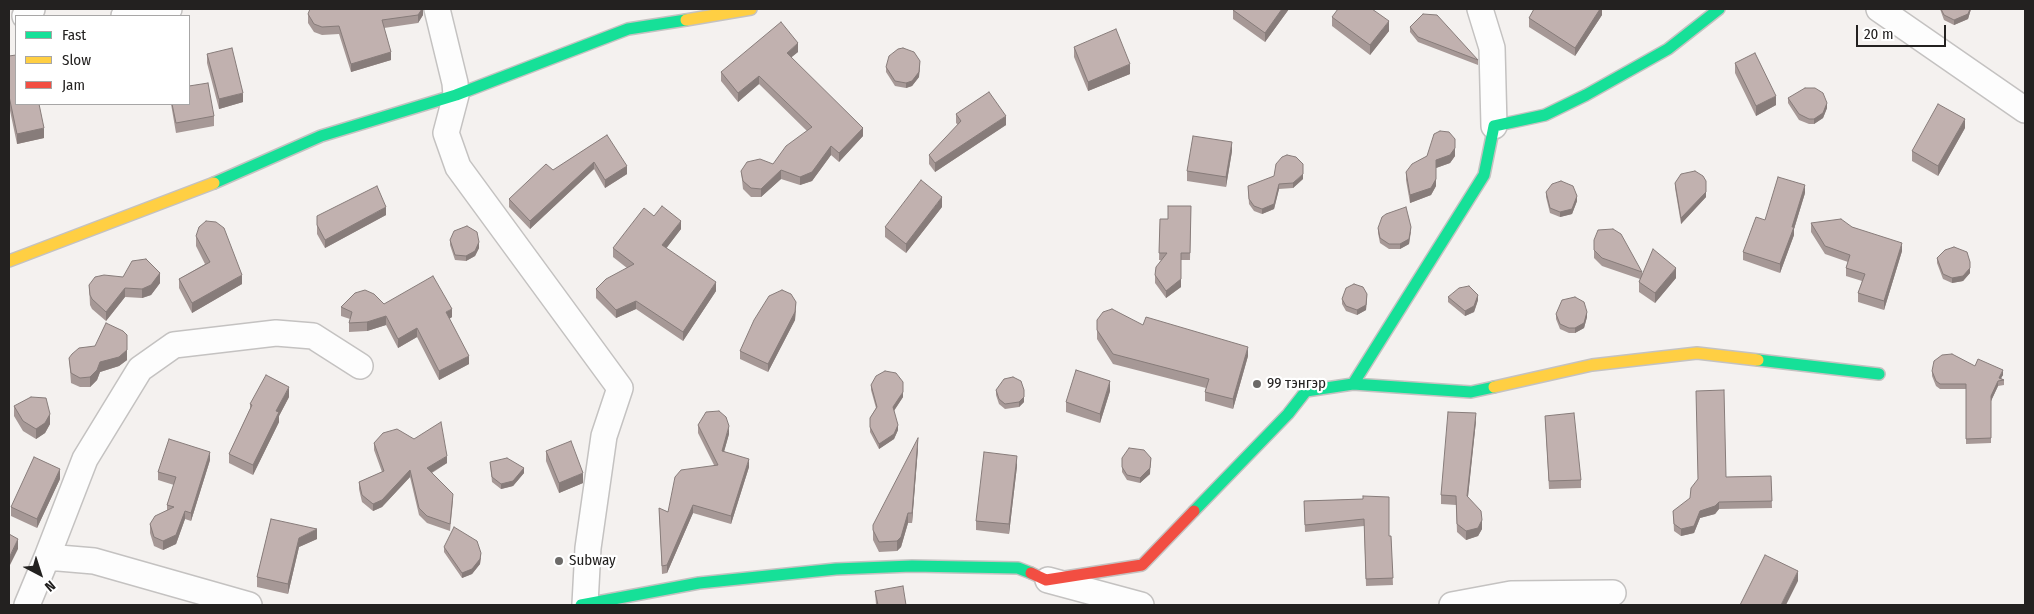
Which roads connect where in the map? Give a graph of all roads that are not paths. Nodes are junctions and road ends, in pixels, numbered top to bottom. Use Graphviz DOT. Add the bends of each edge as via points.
graph roads {
  1 [pos="169,9"];
  2 [pos="437,9"];
  3 [pos="751,9"];
  4 [pos="1480,9"];
  5 [pos="1719,9"];
  6 [pos="1879,9"];
  7 [pos="130,15"];
  8 [pos="456,95"];
  9 [pos="2025,110"];
  10 [pos="1494,126"];
  11 [pos="9,261"];
  12 [pos="360,366"];
  13 [pos="1879,374"];
  14 [pos="1354,384"];
  15 [pos="47,558"];
  16 [pos="1046,580"];
  17 [pos="1613,593"];
  18 [pos="200,598"];
  19 [pos="27,605"];
  20 [pos="249,605"];
  21 [pos="583,605"];
  22 [pos="1141,605"];
  23 [pos="1452,605"];
  1 -- 7 [label="street"];
  2 -- 8 [label="street"];
  3 -- 8 [label="street" via="628,29"];
  4 -- 10 [label="street" via="1492,48"];
  5 -- 10 [label="street" via="1668,49 1586,95 1545,115"];
  6 -- 9 [label="street"];
  8 -- 11 [label="street" via="321,136 242,172"];
  8 -- 21 [label="street" via="446,133 458,168 620,388 604,436"];
  10 -- 14 [label="street" via="1484,175"];
  12 -- 15 [label="street" via="313,336 276,333 174,345 140,369 85,459"];
  13 -- 14 [label="street" via="1697,353 1592,365 1471,392"];
  14 -- 16 [label="street" via="1306,391 1288,414 1142,565"];
  15 -- 18 [label="street" via="94,561"];
  15 -- 19 [label="street"];
  16 -- 21 [label="street" via="1018,568 912,566 836,569 699,583"];
  16 -- 22 [label="street"];
  17 -- 23 [label="street" via="1511,594"];
  18 -- 20 [label="street"];
}
